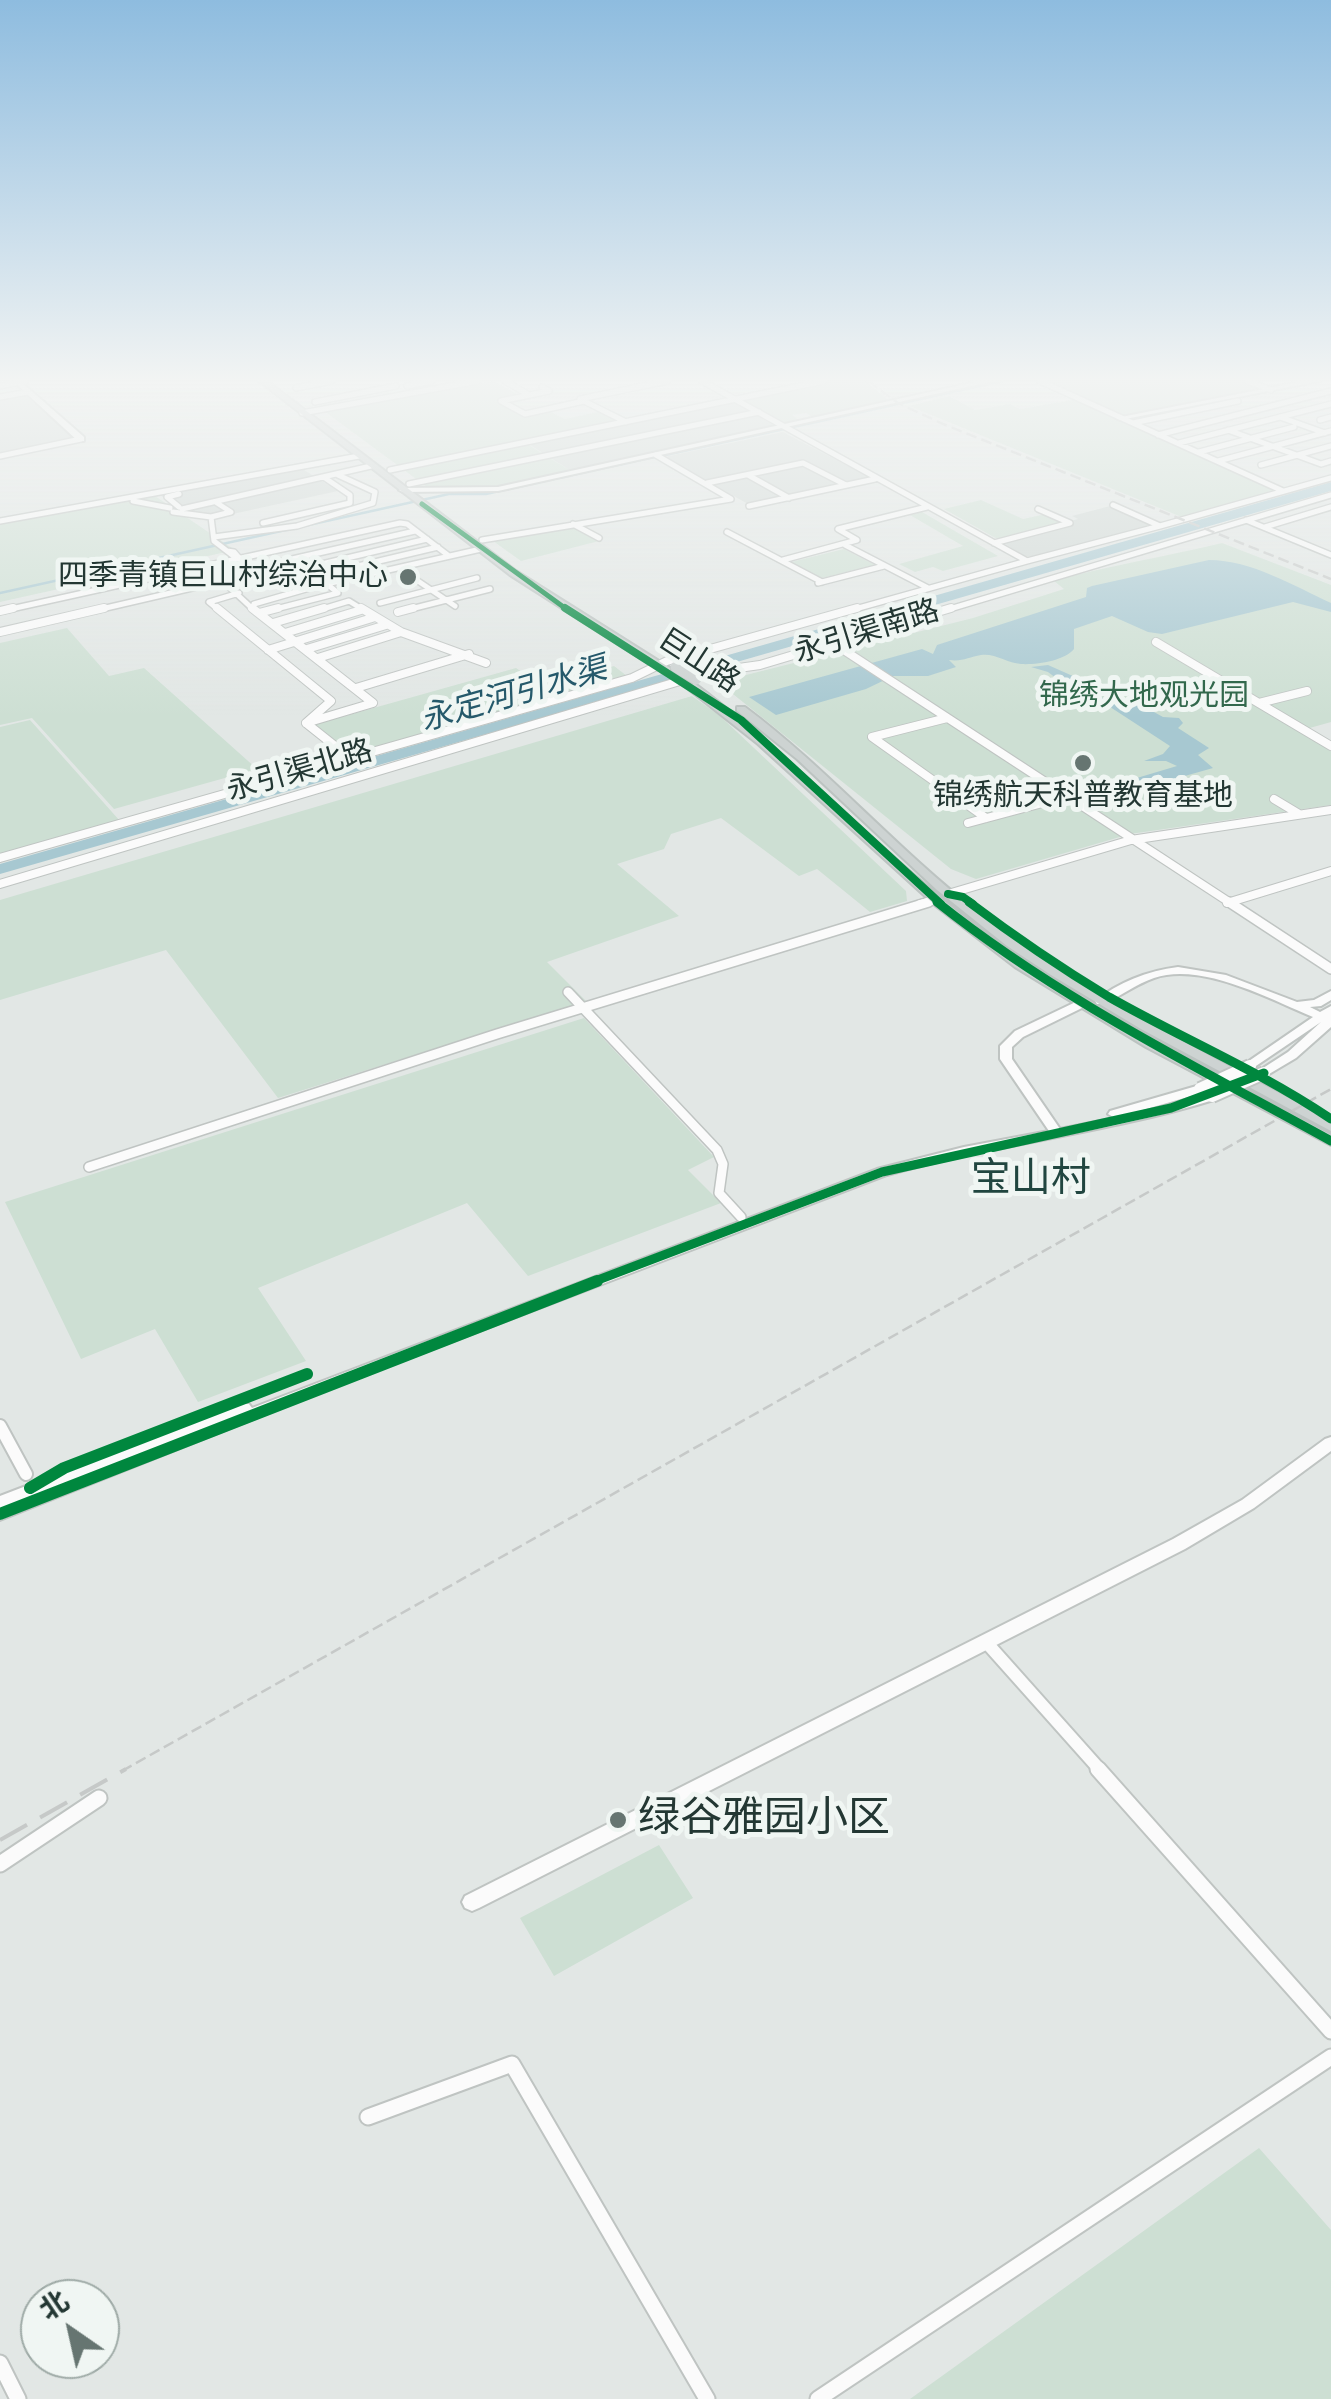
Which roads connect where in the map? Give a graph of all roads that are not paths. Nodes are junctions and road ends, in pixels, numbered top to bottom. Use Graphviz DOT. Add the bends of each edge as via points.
graph roads {
  1 [pos="165,493"];
  2 [pos="185,493"];
  3 [pos="193,493"];
  4 [pos="209,493"];
  5 [pos="260,493"];
  6 [pos="347,493"];
  7 [pos="374,493"];
  8 [pos="420,493"];
  9 [pos="436,493"];
  10 [pos="722,493"];
  11 [pos="780,493"];
  12 [pos="813,493"];
  13 [pos="901,493"];
  14 [pos="1276,493"];
  15 [pos="178,494"];
  16 [pos="416,494"];
  17 [pos="1331,495"];
  18 [pos="789,498"];
  19 [pos="1318,499"];
  20 [pos="220,502"];
  21 [pos="208,504"];
  22 [pos="192,505"];
  23 [pos="749,506"];
  24 [pos="1113,506"];
  25 [pos="1331,506"];
  26 [pos="926,507"];
  27 [pos="98,508"];
  28 [pos="176,509"];
  29 [pos="1038,509"];
  30 [pos="211,517"];
  31 [pos="0,520"];
  32 [pos="1246,520"];
  33 [pos="264,523"];
  34 [pos="572,524"];
  35 [pos="1160,526"];
  36 [pos="1264,528"];
  37 [pos="414,531"];
  38 [pos="728,532"];
  39 [pos="340,537"];
  40 [pos="599,538"];
  41 [pos="427,539"];
  42 [pos="994,543"];
  43 [pos="220,545"];
  44 [pos="482,545"];
  45 [pos="845,545"];
  46 [pos="352,546"];
  47 [pos="438,548"];
  48 [pos="364,554"];
  49 [pos="1331,555"];
  50 [pos="449,556"];
  51 [pos="238,558"];
  52 [pos="296,559"];
  53 [pos="782,560"];
  54 [pos="1027,561"];
  55 [pos="376,562"];
  56 [pos="272,565"];
  57 [pos="884,565"];
  58 [pos="309,567"];
  59 [pos="247,570"];
  60 [pos="388,570"];
  61 [pos="320,576"];
  62 [pos="478,578"];
  63 [pos="223,580"];
  64 [pos="418,581"];
  65 [pos="330,585"];
  66 [pos="313,587"];
  67 [pos="928,588"];
  68 [pos="490,589"];
  69 [pos="431,590"];
  70 [pos="240,593"];
  71 [pos="446,600"];
  72 [pos="380,603"];
  73 [pos="254,604"];
  74 [pos="455,606"];
  75 [pos="361,610"];
  76 [pos="0,611"];
  77 [pos="398,612"];
  78 [pos="260,613"];
  79 [pos="372,618"];
  80 [pos="273,622"];
  81 [pos="386,625"];
  82 [pos="0,632"];
  83 [pos="285,632"];
  84 [pos="401,632"];
  85 [pos="296,641"];
  86 [pos="1156,642"];
  87 [pos="834,643"];
  88 [pos="307,649"];
  89 [pos="268,650"];
  90 [pos="470,654"];
  91 [pos="318,658"];
  92 [pos="486,663"];
  93 [pos="666,665"];
  94 [pos="356,688"];
  95 [pos="1307,691"];
  96 [pos="1259,703"];
  97 [pos="947,718"];
  98 [pos="306,723"];
  99 [pos="1331,746"];
  100 [pos="350,758"];
  101 [pos="1065,797"];
  102 [pos="1274,798"];
  103 [pos="1331,810"];
  104 [pos="1300,814"];
  105 [pos="986,818"];
  106 [pos="968,824"];
  107 [pos="1131,840"];
  108 [pos="0,858"];
  109 [pos="1331,871"];
  110 [pos="0,884"];
  111 [pos="942,897"];
  112 [pos="1227,902"];
  113 [pos="1331,969"];
  114 [pos="568,992"];
  115 [pos="1331,995"];
  116 [pos="1102,1001"];
  117 [pos="1082,1003"];
  118 [pos="1288,1004"];
  119 [pos="583,1008"];
  120 [pos="1328,1017"];
  121 [pos="1206,1093"];
  122 [pos="1331,1127"];
  123 [pos="1054,1130"];
  124 [pos="1331,1141"];
  125 [pos="88,1167"];
  126 [pos="741,1217"];
  127 [pos="0,1426"];
  128 [pos="1331,1443"];
  129 [pos="26,1474"];
  130 [pos="0,1503"];
  131 [pos="0,1514"];
  132 [pos="986,1642"];
  133 [pos="99,1798"];
  134 [pos="0,1864"];
  135 [pos="472,1902"];
  136 [pos="1331,2031"];
  137 [pos="1331,2057"];
  138 [pos="368,2118"];
  139 [pos="0,2363"];
  140 [pos="18,2399"];
  141 [pos="707,2399"];
  142 [pos="818,2399"];
  1 -- 31 [label="street"];
  2 -- 15 [label="street"];
  3 -- 21 [label="street"];
  4 -- 20 [label="street"];
  5 -- 20 [label="street"];
  6 -- 33 [label="street" via="350,503"];
  7 -- 43 [label="street" via="373,504"];
  8 -- 16 [label="street"];
  9 -- 16 [label="main road"];
  10 -- 34 [label="street" via="731,499"];
  11 -- 18 [label="street"];
  12 -- 18 [label="street"];
  13 -- 26 [label="street"];
  14 -- 35 [label="street"];
  15 -- 22 [label="street"];
  15 -- 28 [label="street" via="167,496"];
  16 -- 44 [label="main road, 巨山路"];
  17 -- 19 [label="street, 永引渠南路"];
  18 -- 23 [label="street"];
  19 -- 25 [label="street"];
  19 -- 32 [label="street, 永引渠南路"];
  20 -- 21 [label="street"];
  20 -- 30 [label="street" via="231,512"];
  21 -- 28 [label="street"];
  24 -- 35 [label="street"];
  25 -- 36 [label="street"];
  26 -- 42 [label="street"];
  26 -- 45 [label="street" via="838,528 858,540"];
  27 -- 28 [label="street" via="139,500"];
  28 -- 30 [label="street"];
  29 -- 42 [label="street" via="1070,523"];
  30 -- 43 [label="street"];
  32 -- 36 [label="street"];
  32 -- 87 [label="street, 永引渠南路"];
  34 -- 40 [label="street"];
  34 -- 44 [label="street"];
  35 -- 54 [label="street, 永引渠北路"];
  36 -- 49 [label="street"];
  37 -- 39 [label="street" via="400,523"];
  37 -- 41 [label="street"];
  37 -- 46 [label="street"];
  38 -- 53 [label="street"];
  39 -- 46 [label="street"];
  39 -- 51 [label="street"];
  41 -- 47 [label="street"];
  41 -- 48 [label="street"];
  42 -- 54 [label="street"];
  43 -- 51 [label="street"];
  44 -- 50 [label="street"];
  44 -- 93 [label="main road, 巨山路" via="538,591"];
  45 -- 53 [label="street"];
  45 -- 57 [label="street"];
  46 -- 48 [label="street"];
  46 -- 52 [label="street"];
  47 -- 50 [label="street"];
  47 -- 55 [label="street"];
  48 -- 55 [label="street"];
  48 -- 58 [label="street"];
  50 -- 60 [label="street"];
  51 -- 59 [label="street"];
  51 -- 76 [label="street"];
  52 -- 56 [label="street"];
  52 -- 58 [label="street"];
  53 -- 57 [label="street" via="818,583"];
  54 -- 67 [label="street, 永引渠北路"];
  55 -- 60 [label="street"];
  55 -- 61 [label="street"];
  56 -- 59 [label="street"];
  56 -- 66 [label="street"];
  57 -- 67 [label="street"];
  58 -- 61 [label="street"];
  59 -- 63 [label="street" via="214,573"];
  60 -- 65 [label="street"];
  61 -- 65 [label="street"];
  62 -- 69 [label="street"];
  63 -- 70 [label="street"];
  63 -- 82 [label="street"];
  64 -- 69 [label="street"];
  65 -- 66 [label="street"];
  65 -- 78 [label="street" via="338,593"];
  66 -- 73 [label="street"];
  67 -- 93 [label="street, 永引渠北路"];
  68 -- 71 [label="street"];
  69 -- 71 [label="street"];
  69 -- 72 [label="street"];
  70 -- 78 [label="street"];
  70 -- 89 [label="street" via="208,602"];
  71 -- 74 [label="street"];
  71 -- 77 [label="street"];
  75 -- 79 [label="street"];
  75 -- 80 [label="street" via="349,601"];
  75 -- 83 [label="street"];
  78 -- 80 [label="street"];
  79 -- 81 [label="street"];
  79 -- 85 [label="street"];
  80 -- 83 [label="street"];
  81 -- 84 [label="street"];
  81 -- 88 [label="street"];
  83 -- 85 [label="street"];
  84 -- 90 [label="street"];
  84 -- 91 [label="street"];
  85 -- 88 [label="street"];
  85 -- 89 [label="street"];
  86 -- 96 [label="street"];
  87 -- 97 [label="street"];
  87 -- 110 [label="street, 永引渠南路" via="667,683"];
  88 -- 91 [label="street"];
  89 -- 98 [label="street" via="331,701"];
  90 -- 92 [label="street"];
  90 -- 94 [label="street"];
  91 -- 94 [label="street"];
  93 -- 100 [label="street, 永引渠北路"];
  93 -- 111 [label="main road, 巨山路" via="740,720"];
  94 -- 98 [label="street" via="373,704"];
  95 -- 96 [label="street"];
  96 -- 99 [label="street"];
  97 -- 101 [label="street"];
  97 -- 105 [label="street" via="872,737"];
  98 -- 100 [label="street"];
  100 -- 108 [label="street, 永引渠北路"];
  101 -- 105 [label="street"];
  101 -- 107 [label="street"];
  102 -- 104 [label="street"];
  103 -- 104 [label="street"];
  104 -- 107 [label="street"];
  105 -- 106 [label="street"];
  107 -- 111 [label="street"];
  107 -- 112 [label="street"];
  109 -- 112 [label="street"];
  111 -- 116 [label="main road, 巨山路"];
  111 -- 117 [label="main road, 巨山路" via="981,937"];
  111 -- 119 [label="street"];
  112 -- 113 [label="street"];
  114 -- 119 [label="street"];
  115 -- 118 [label="main road"];
  116 -- 118 [label="main road" via="1150,976 1179,971"];
  116 -- 122 [label="main road, 巨山路"];
  117 -- 123 [label="main road" via="1006,1046 1006,1059"];
  117 -- 124 [label="main road, 巨山路"];
  118 -- 120 [label="main road"];
  119 -- 125 [label="street"];
  119 -- 126 [label="street" via="717,1150 723,1164 719,1192"];
  120 -- 121 [label="main road, bridge"];
  120 -- 121 [label="main road, bridge" via="1264,1073"];
  121 -- 123 [label="main road"];
  123 -- 126 [label="main road" via="932,1149"];
  123 -- 131 [label="main road" via="882,1172"];
  126 -- 130 [label="main road"];
  127 -- 129 [label="street"];
  128 -- 132 [label="main road" via="1214,1525"];
  132 -- 135 [label="main road"];
  132 -- 136 [label="street"];
  133 -- 134 [label="street"];
  137 -- 142 [label="street"];
  138 -- 141 [label="street" via="512,2064"];
  139 -- 140 [label="street"];
}
